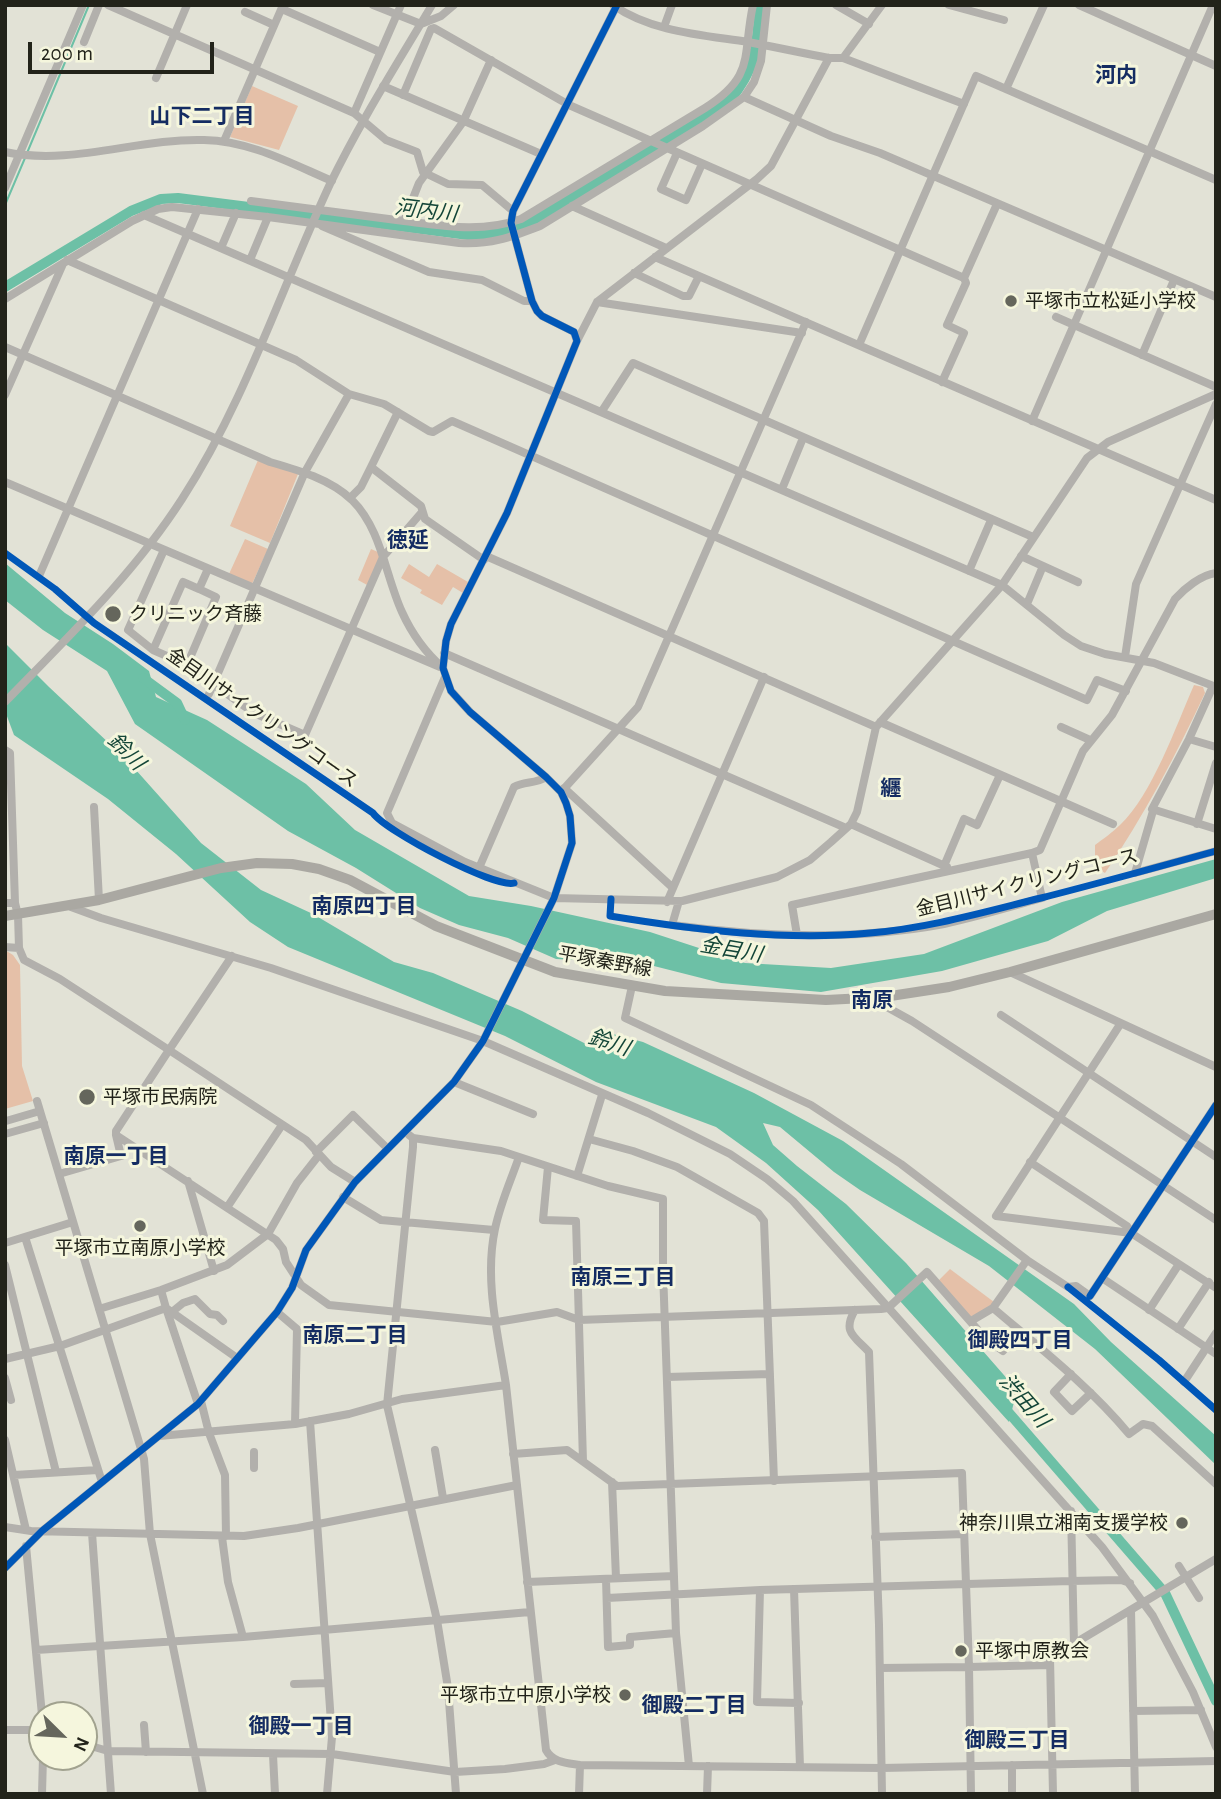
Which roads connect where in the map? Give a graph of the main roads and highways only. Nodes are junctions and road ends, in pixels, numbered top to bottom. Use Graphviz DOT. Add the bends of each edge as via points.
graph roads {
  1 [pos="1216,914"];
  2 [pos="5,916"];
  1 -- 2 [label="main road, 平塚秦野線" via="1010,972 936,989 859,999 700,994 563,974 436,926 342,877 292,864 221,868 99,900"];
}
